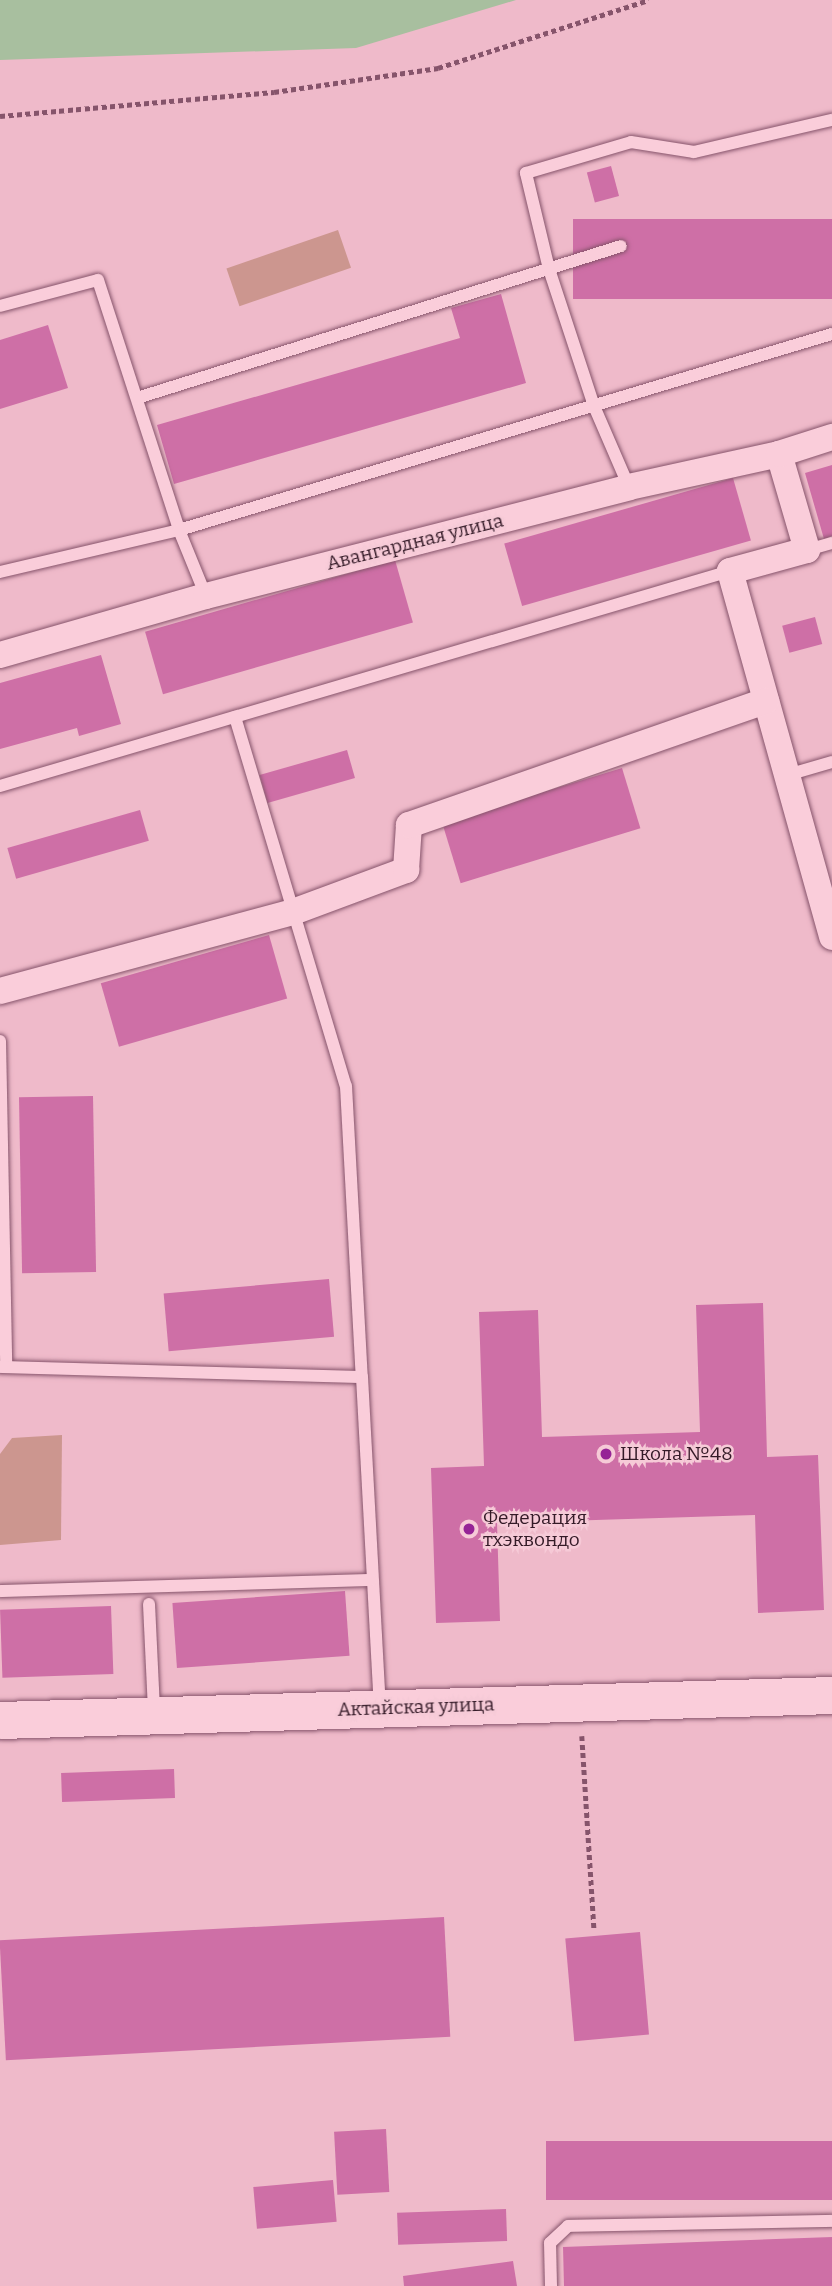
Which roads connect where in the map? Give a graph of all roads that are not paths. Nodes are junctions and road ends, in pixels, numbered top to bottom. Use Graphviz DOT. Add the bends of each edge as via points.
graph roads {
  1 [pos="832,120"];
  2 [pos="621,246"];
  3 [pos="549,268"];
  4 [pos="0,306"];
  5 [pos="832,334"];
  6 [pos="137,398"];
  7 [pos="594,406"];
  8 [pos="832,437"];
  9 [pos="779,454"];
  10 [pos="629,487"];
  11 [pos="179,530"];
  12 [pos="820,547"];
  13 [pos="730,571"];
  14 [pos="0,572"];
  15 [pos="206,596"];
  16 [pos="0,655"];
  17 [pos="766,701"];
  18 [pos="235,717"];
  19 [pos="832,762"];
  20 [pos="787,775"];
  21 [pos="0,786"];
  22 [pos="293,912"];
  23 [pos="832,937"];
  24 [pos="0,991"];
  25 [pos="0,1041"];
  26 [pos="3,1367"];
  27 [pos="362,1377"];
  28 [pos="371,1580"];
  29 [pos="0,1591"];
  30 [pos="149,1604"];
  31 [pos="832,1695"];
  32 [pos="380,1708"];
  33 [pos="154,1715"];
  34 [pos="0,1720"];
  35 [pos="832,2221"];
  36 [pos="551,2286"];
  1 -- 3 [label="lane" via="694,152 631,142 526,173"];
  2 -- 3 [label="lane"];
  3 -- 6 [label="lane"];
  3 -- 7 [label="lane"];
  4 -- 6 [label="lane" via="98,280"];
  5 -- 7 [label="lane"];
  6 -- 11 [label="lane"];
  7 -- 10 [label="lane"];
  7 -- 11 [label="lane"];
  8 -- 9 [label="street, Авангардная улица"];
  9 -- 10 [label="street, Авангардная улица"];
  9 -- 12 [label="street"];
  10 -- 15 [label="street, Авангардная улица"];
  11 -- 14 [label="lane"];
  11 -- 15 [label="lane"];
  12 -- 13 [label="street"];
  13 -- 17 [label="street"];
  13 -- 18 [label="lane"];
  15 -- 16 [label="street, Авангардная улица"];
  17 -- 20 [label="street"];
  17 -- 22 [label="street" via="409,825 406,870"];
  18 -- 21 [label="lane"];
  18 -- 22 [label="lane"];
  19 -- 20 [label="lane"];
  20 -- 23 [label="street"];
  22 -- 24 [label="street"];
  22 -- 27 [label="lane" via="346,1086"];
  25 -- 26 [label="lane"];
  26 -- 27 [label="lane"];
  27 -- 28 [label="lane"];
  28 -- 29 [label="lane"];
  28 -- 32 [label="lane"];
  30 -- 33 [label="lane"];
  31 -- 32 [label="street, Актайская улица"];
  32 -- 33 [label="street, Актайская улица"];
  33 -- 34 [label="street, Актайская улица"];
  35 -- 36 [label="lane" via="568,2226 550,2243"];
}
